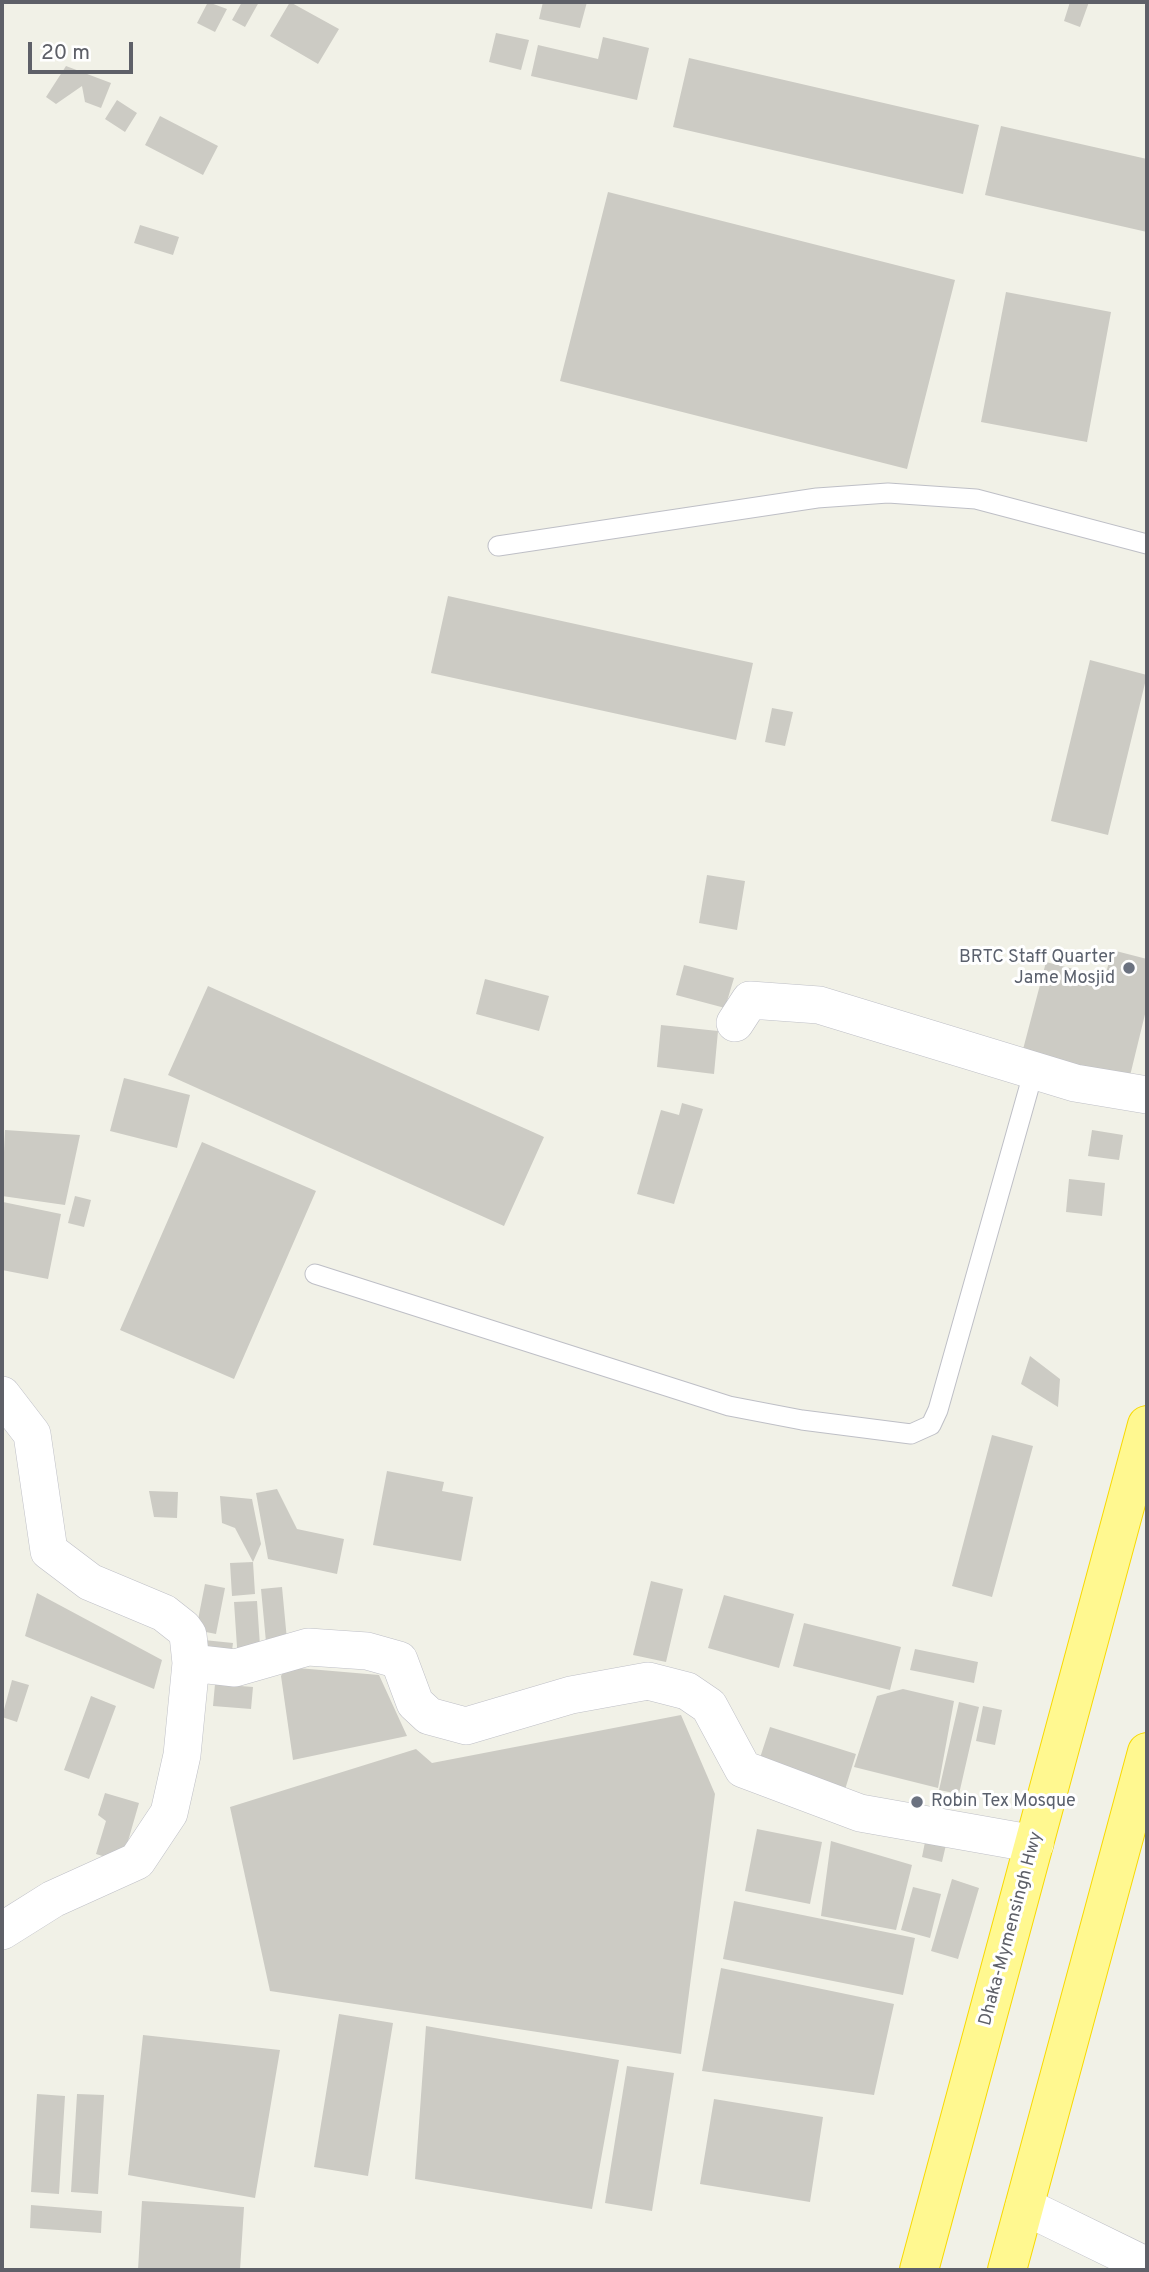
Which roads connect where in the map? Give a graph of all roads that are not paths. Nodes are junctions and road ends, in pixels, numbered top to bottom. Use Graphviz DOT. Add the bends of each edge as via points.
graph roads {
  1 [pos="1147,544"];
  2 [pos="498,546"];
  3 [pos="735,1023"];
  4 [pos="1034,1070"];
  5 [pos="1147,1095"];
  6 [pos="315,1274"];
  7 [pos="2,1395"];
  8 [pos="1147,1425"];
  9 [pos="191,1664"];
  10 [pos="1147,1752"];
  11 [pos="1035,1844"];
  12 [pos="2,1931"];
  13 [pos="1024,2206"];
  14 [pos="1147,2266"];
  15 [pos="919,2270"];
  16 [pos="1007,2270"];
  1 -- 2 [label="lane" via="976,499 888,493 817,498"];
  3 -- 4 [label="street" via="750,1000 819,1005"];
  4 -- 5 [label="street" via="1075,1083"];
  4 -- 6 [label="lane" via="938,1410 931,1426 911,1434 729,1406"];
  7 -- 9 [label="street" via="32,1434 49,1551 90,1582 164,1614 183,1628"];
  8 -- 11 [label="highway, Dhaka-Mymensingh Hwy"];
  9 -- 11 [label="street" via="235,1668 308,1647 367,1651 399,1660 415,1703 429,1716 466,1726 571,1695 648,1681 687,1691 709,1706 743,1769 860,1813"];
  9 -- 12 [label="street" via="182,1755 169,1813 137,1861 53,1899"];
  10 -- 13 [label="highway"];
  11 -- 15 [label="highway, Dhaka-Mymensingh Hwy"];
  13 -- 14 [label="street"];
  13 -- 16 [label="highway"];
}
